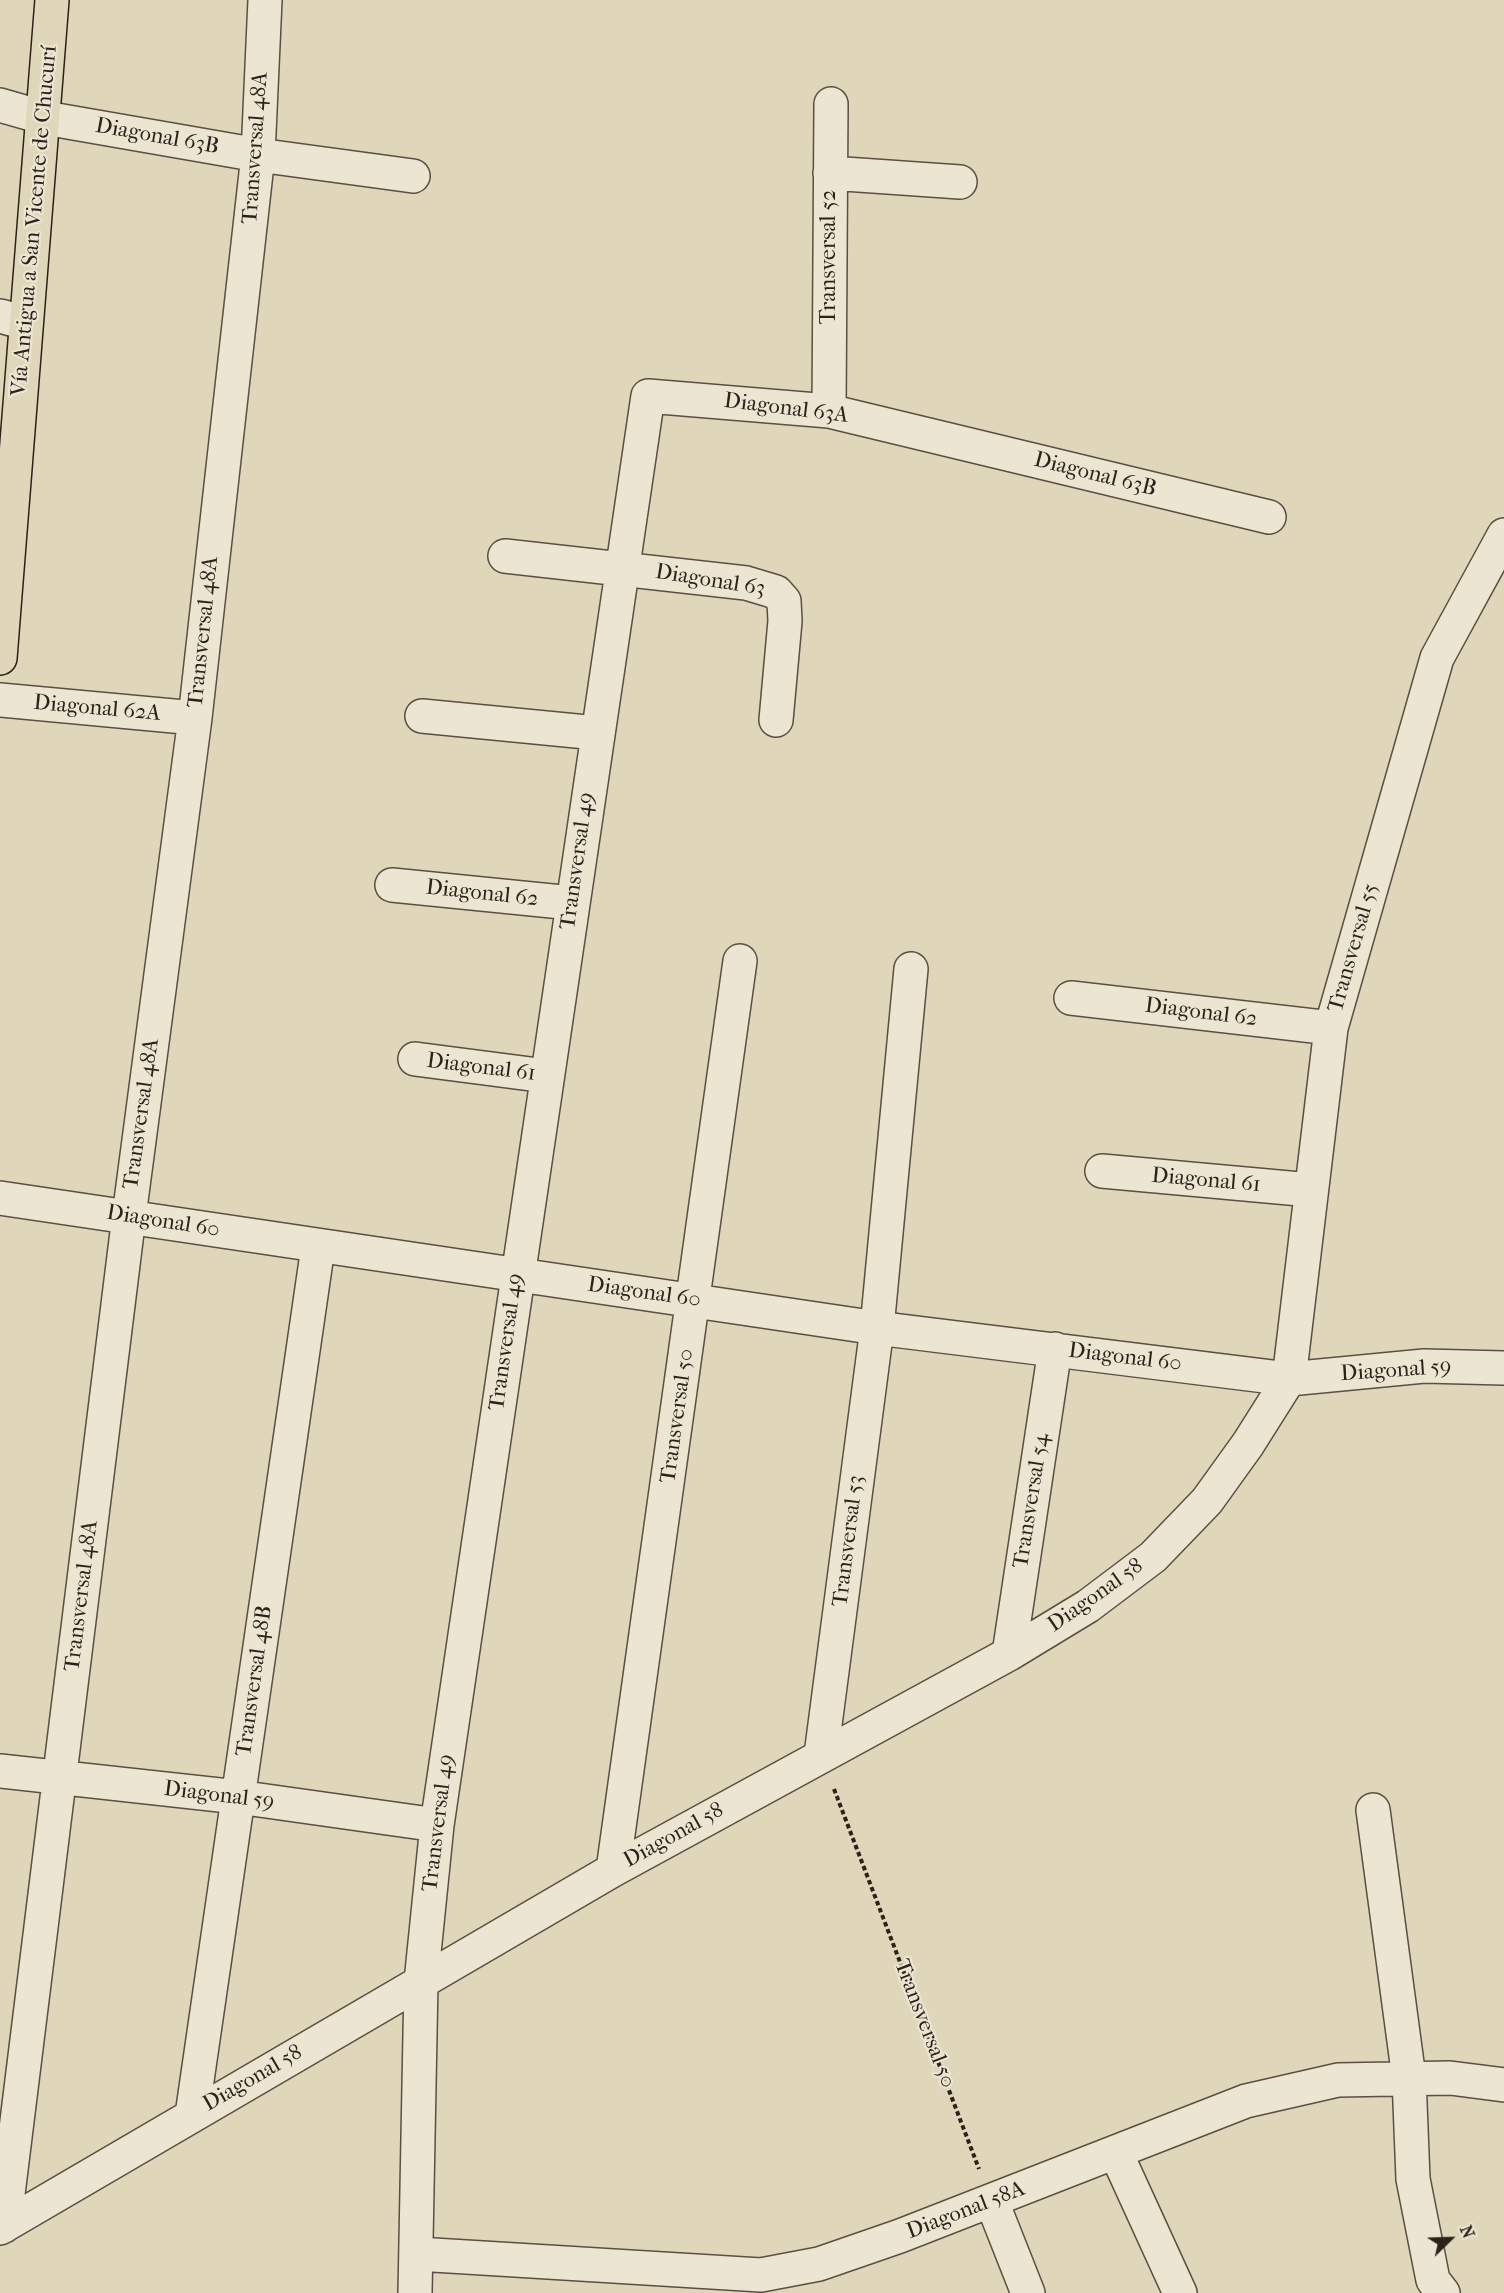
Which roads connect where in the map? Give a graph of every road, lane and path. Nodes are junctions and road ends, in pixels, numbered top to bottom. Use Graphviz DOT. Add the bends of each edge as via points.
graph roads {
  1 [pos="52,0"];
  2 [pos="266,0"];
  3 [pos="831,104"];
  4 [pos="0,105"];
  5 [pos="45,118"];
  6 [pos="258,155"];
  7 [pos="830,173"];
  8 [pos="413,176"];
  9 [pos="960,182"];
  10 [pos="13,319"];
  11 [pos="648,396"];
  12 [pos="829,411"];
  13 [pos="922,433"];
  14 [pos="1269,517"];
  15 [pos="1502,537"];
  16 [pos="4,544"];
  17 [pos="505,556"];
  18 [pos="622,568"];
  19 [pos="0,658"];
  20 [pos="0,700"];
  21 [pos="422,716"];
  22 [pos="195,718"];
  23 [pos="776,720"];
  24 [pos="597,733"];
  25 [pos="392,885"];
  26 [pos="572,903"];
  27 [pos="741,961"];
  28 [pos="911,969"];
  29 [pos="1071,998"];
  30 [pos="1331,1028"];
  31 [pos="415,1059"];
  32 [pos="546,1076"];
  33 [pos="1102,1171"];
  34 [pos="1311,1190"];
  35 [pos="0,1198"];
  36 [pos="129,1216"];
  37 [pos="318,1247"];
  38 [pos="517,1276"];
  39 [pos="694,1299"];
  40 [pos="877,1328"];
  41 [pos="1055,1349"];
  42 [pos="1504,1368"];
  43 [pos="1289,1379"];
  44 [pos="1009,1654"];
  45 [pos="821,1755"];
  46 [pos="0,1771"];
  47 [pos="59,1777"];
  48 [pos="238,1797"];
  49 [pos="1373,1810"];
  50 [pos="437,1825"];
  51 [pos="613,1870"];
  52 [pos="421,1982"];
  53 [pos="1409,2078"];
  54 [pos="1504,2085"];
  55 [pos="192,2115"];
  56 [pos="1116,2153"];
  57 [pos="992,2202"];
  58 [pos="2,2227"];
  59 [pos="417,2254"];
  60 [pos="415,2293"];
  61 [pos="1028,2293"];
  62 [pos="1180,2293"];
  63 [pos="1443,2293"];
  1 -- 5 [label="main road, Vía Antigua a San Vicente de Chucurí"];
  2 -- 6 [label="street, Transversal 48A"];
  3 -- 7 [label="street, Transversal 52"];
  4 -- 5 [label="street, Diagonal 63B"];
  5 -- 6 [label="street, Diagonal 63B"];
  5 -- 10 [label="main road, Vía Antigua a San Vicente de Chucurí"];
  6 -- 8 [label="street, Diagonal 63B"];
  6 -- 22 [label="street, Transversal 48A"];
  7 -- 9 [label="street"];
  7 -- 12 [label="street, Transversal 52"];
  10 -- 16 [label="main road, Vía Antigua a San Vicente de Chucurí"];
  11 -- 12 [label="street, Diagonal 63A"];
  11 -- 18 [label="street, Transversal 49"];
  12 -- 13 [label="street, Diagonal 63A"];
  13 -- 14 [label="street, Diagonal 63B"];
  15 -- 30 [label="street, Transversal 55" via="1437,658"];
  16 -- 19 [label="main road, Vía Antigua a San Vicente de Chucurí"];
  17 -- 18 [label="street"];
  18 -- 23 [label="street, Diagonal 63" via="746,583 776,592 784,601 785,621"];
  18 -- 24 [label="street, Transversal 49"];
  20 -- 22 [label="street, Diagonal 62A"];
  21 -- 24 [label="street"];
  22 -- 36 [label="street, Transversal 48A"];
  24 -- 26 [label="street, Transversal 49"];
  25 -- 26 [label="street, Diagonal 62"];
  26 -- 32 [label="street, Transversal 49"];
  27 -- 39 [label="street, Transversal 50"];
  28 -- 40 [label="street"];
  29 -- 30 [label="street, Diagonal 62"];
  30 -- 34 [label="street, Transversal 55"];
  31 -- 32 [label="street, Diagonal 61"];
  32 -- 38 [label="street, Transversal 49"];
  33 -- 34 [label="street, Diagonal 61"];
  34 -- 43 [label="street, Transversal 55"];
  35 -- 36 [label="street, Diagonal 60"];
  36 -- 37 [label="street, Diagonal 60"];
  36 -- 47 [label="street, Transversal 48A"];
  37 -- 38 [label="street, Diagonal 60"];
  37 -- 48 [label="street, Transversal 48B"];
  38 -- 39 [label="street, Diagonal 60"];
  38 -- 50 [label="street, Transversal 49"];
  39 -- 40 [label="street, Diagonal 60"];
  39 -- 51 [label="street, Transversal 50"];
  40 -- 41 [label="street, Diagonal 60"];
  40 -- 45 [label="street, Transversal 53"];
  41 -- 43 [label="street, Diagonal 60"];
  41 -- 44 [label="street, Transversal 54"];
  42 -- 43 [label="street, Diagonal 59" via="1424,1366"];
  43 -- 44 [label="street, Diagonal 58" via="1207,1501 1153,1557 1088,1606"];
  44 -- 45 [label="street, Diagonal 58"];
  45 -- 51 [label="street, Diagonal 58"];
  45 -- 57 [label="path, Transversal 50"];
  46 -- 47 [label="street, Diagonal 59"];
  47 -- 48 [label="street, Diagonal 59"];
  47 -- 58 [label="street, Transversal 48A"];
  48 -- 50 [label="street, Diagonal 59"];
  48 -- 55 [label="street, Transversal 48B"];
  49 -- 53 [label="street"];
  50 -- 52 [label="street, Transversal 49"];
  51 -- 52 [label="street, Diagonal 58"];
  52 -- 55 [label="street, Diagonal 58"];
  52 -- 59 [label="street, Transversal 49"];
  53 -- 54 [label="street, Diagonal 58A" via="1450,2078"];
  53 -- 56 [label="street, Diagonal 58A" via="1338,2080 1246,2101"];
  53 -- 63 [label="street" via="1413,2179 1433,2280"];
  55 -- 58 [label="street, Diagonal 58"];
  56 -- 57 [label="street, Diagonal 58A"];
  56 -- 62 [label="street"];
  57 -- 59 [label="street, Diagonal 58A" via="819,2264 761,2275"];
  57 -- 61 [label="street"];
  59 -- 60 [label="street, Transversal 49"];
}
